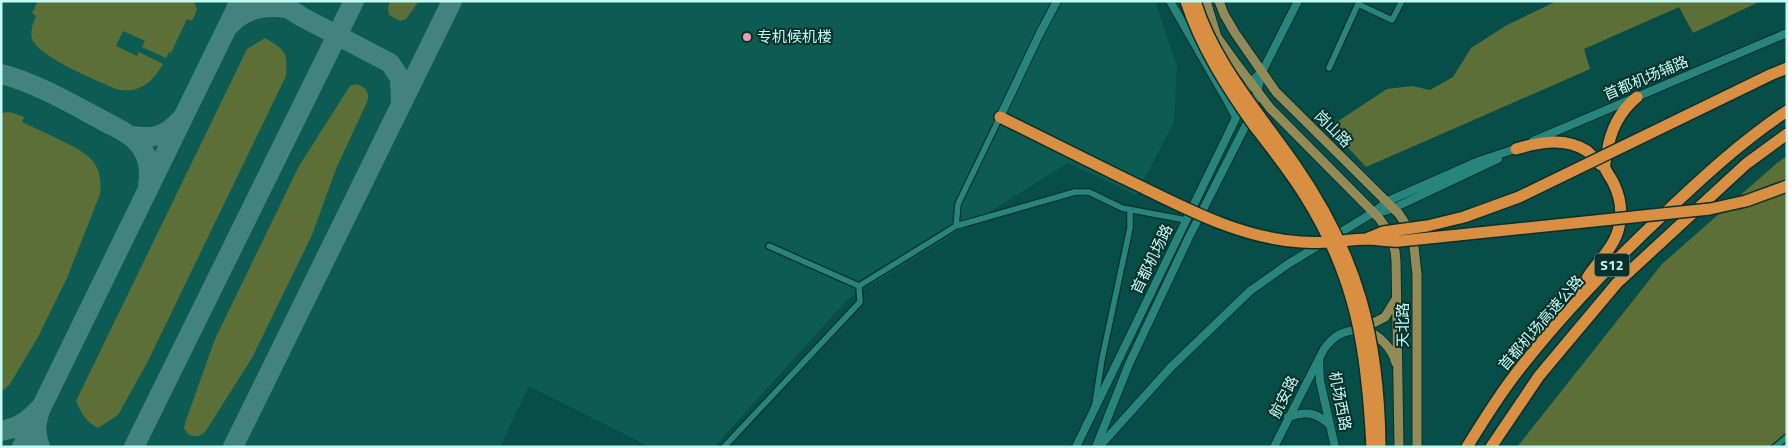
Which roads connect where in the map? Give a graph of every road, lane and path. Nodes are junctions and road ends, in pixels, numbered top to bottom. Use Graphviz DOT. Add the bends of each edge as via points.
graph roads {
  1 [pos="1058,1"];
  2 [pos="1170,1"];
  3 [pos="1186,1"];
  4 [pos="1195,1"];
  5 [pos="1206,1"];
  6 [pos="1218,1"];
  7 [pos="1298,1"];
  8 [pos="1402,1"];
  9 [pos="1787,33"];
  10 [pos="1217,37"];
  11 [pos="1328,68"];
  12 [pos="1787,68"];
  13 [pos="1262,72"];
  14 [pos="1250,82"];
  15 [pos="1258,92"];
  16 [pos="1637,97"];
  17 [pos="1787,111"];
  18 [pos="1000,117"];
  19 [pos="1236,117"];
  20 [pos="1787,134"];
  21 [pos="1516,149"];
  22 [pos="1605,168"];
  23 [pos="1787,186"];
  24 [pos="1391,204"];
  25 [pos="1130,210"];
  26 [pos="1374,212"];
  27 [pos="1186,220"];
  28 [pos="956,226"];
  29 [pos="1366,239"];
  30 [pos="769,246"];
  31 [pos="859,286"];
  32 [pos="1397,296"];
  33 [pos="1574,306"];
  34 [pos="1362,329"];
  35 [pos="1319,359"];
  36 [pos="1398,372"];
  37 [pos="1093,412"];
  38 [pos="1510,415"];
  39 [pos="1288,417"];
  40 [pos="1329,424"];
  41 [pos="1787,437"];
  42 [pos="1078,446"];
  43 [pos="724,447"];
  44 [pos="1097,447"];
  45 [pos="1274,447"];
  46 [pos="1334,447"];
  47 [pos="1372,447"];
  48 [pos="1380,447"];
  49 [pos="1399,447"];
  50 [pos="1417,447"];
  51 [pos="1467,447"];
  52 [pos="1490,447"];
  53 [pos="1498,447"];
  54 [pos="1775,447"];
  1 -- 18 [label="street"];
  2 -- 19 [label="street"];
  3 -- 10 [label="main road" via="1208,22"];
  3 -- 47 [label="highway, bridge" via="1211,59 1304,193 1340,262 1363,344"];
  4 -- 48 [label="highway, bridge" via="1220,57 1311,189 1338,236 1364,308 1375,360"];
  5 -- 10 [label="main road"];
  6 -- 13 [label="main road"];
  7 -- 13 [label="street"];
  8 -- 11 [label="street" via="1392,20 1358,4"];
  9 -- 16 [label="street, 首都机场辅路"];
  10 -- 14 [label="main road"];
  12 -- 29 [label="highway, bridge" via="1519,197 1464,217 1383,232"];
  13 -- 14 [label="street"];
  13 -- 15 [label="street, 首都机场路"];
  13 -- 24 [label="main road, 岗山路" via="1276,92"];
  14 -- 15 [label="main road, 岗山路"];
  14 -- 19 [label="street, 首都机场路"];
  15 -- 26 [label="main road, 岗山路"];
  15 -- 44 [label="street, 首都机场路" via="1252,113 1128,364"];
  16 -- 21 [label="street, 首都机场辅路"];
  16 -- 22 [label="highway" via="1614,125"];
  17 -- 33 [label="highway, 首都机场高速公路 / S12" via="1752,136 1694,186 1635,241"];
  18 -- 28 [label="street" via="958,204"];
  18 -- 29 [label="highway, bridge" via="1214,221 1246,233 1301,242"];
  19 -- 27 [label="street, 首都机场路"];
  20 -- 38 [label="highway, 首都机场高速公路 / S12" via="1746,164 1632,268 1568,340"];
  21 -- 22 [label="highway" via="1545,142 1569,144 1589,153"];
  21 -- 24 [label="street, 首都机场辅路" via="1482,167"];
  22 -- 33 [label="highway" via="1621,203 1619,230 1587,278"];
  23 -- 29 [label="highway, bridge" via="1746,202 1710,209 1400,241"];
  24 -- 26 [label="street, 首都机场路" via="1385,211"];
  24 -- 50 [label="main road, 天北路" via="1405,223 1416,260"];
  25 -- 27 [label="street"];
  25 -- 28 [label="street" via="1082,190"];
  25 -- 37 [label="street" via="1130,228"];
  26 -- 32 [label="main road, 天北路" via="1393,243"];
  26 -- 44 [label="street, 首都机场路" via="1250,291 1170,368"];
  27 -- 37 [label="street, 首都机场路"];
  28 -- 31 [label="street"];
  30 -- 31 [label="street"];
  31 -- 43 [label="street" via="860,302"];
  32 -- 34 [label="main road" via="1385,316"];
  32 -- 36 [label="main road, 天北路"];
  33 -- 51 [label="highway, 首都机场高速公路 / S12" via="1513,377"];
  34 -- 35 [label="street, 航安路" via="1336,336"];
  34 -- 36 [label="main road" via="1371,332 1390,349"];
  35 -- 39 [label="street, 航安路"];
  35 -- 40 [label="street, 机场西路"];
  36 -- 49 [label="main road, 天北路"];
  37 -- 42 [label="street, 首都机场路"];
  38 -- 52 [label="highway, 首都机场高速公路 / S12"];
  38 -- 53 [label="highway"];
  39 -- 40 [label="street" via="1310,414"];
  39 -- 45 [label="street, 航安路"];
  40 -- 46 [label="street, 机场西路"];
  41 -- 54 [label="street"];
}
